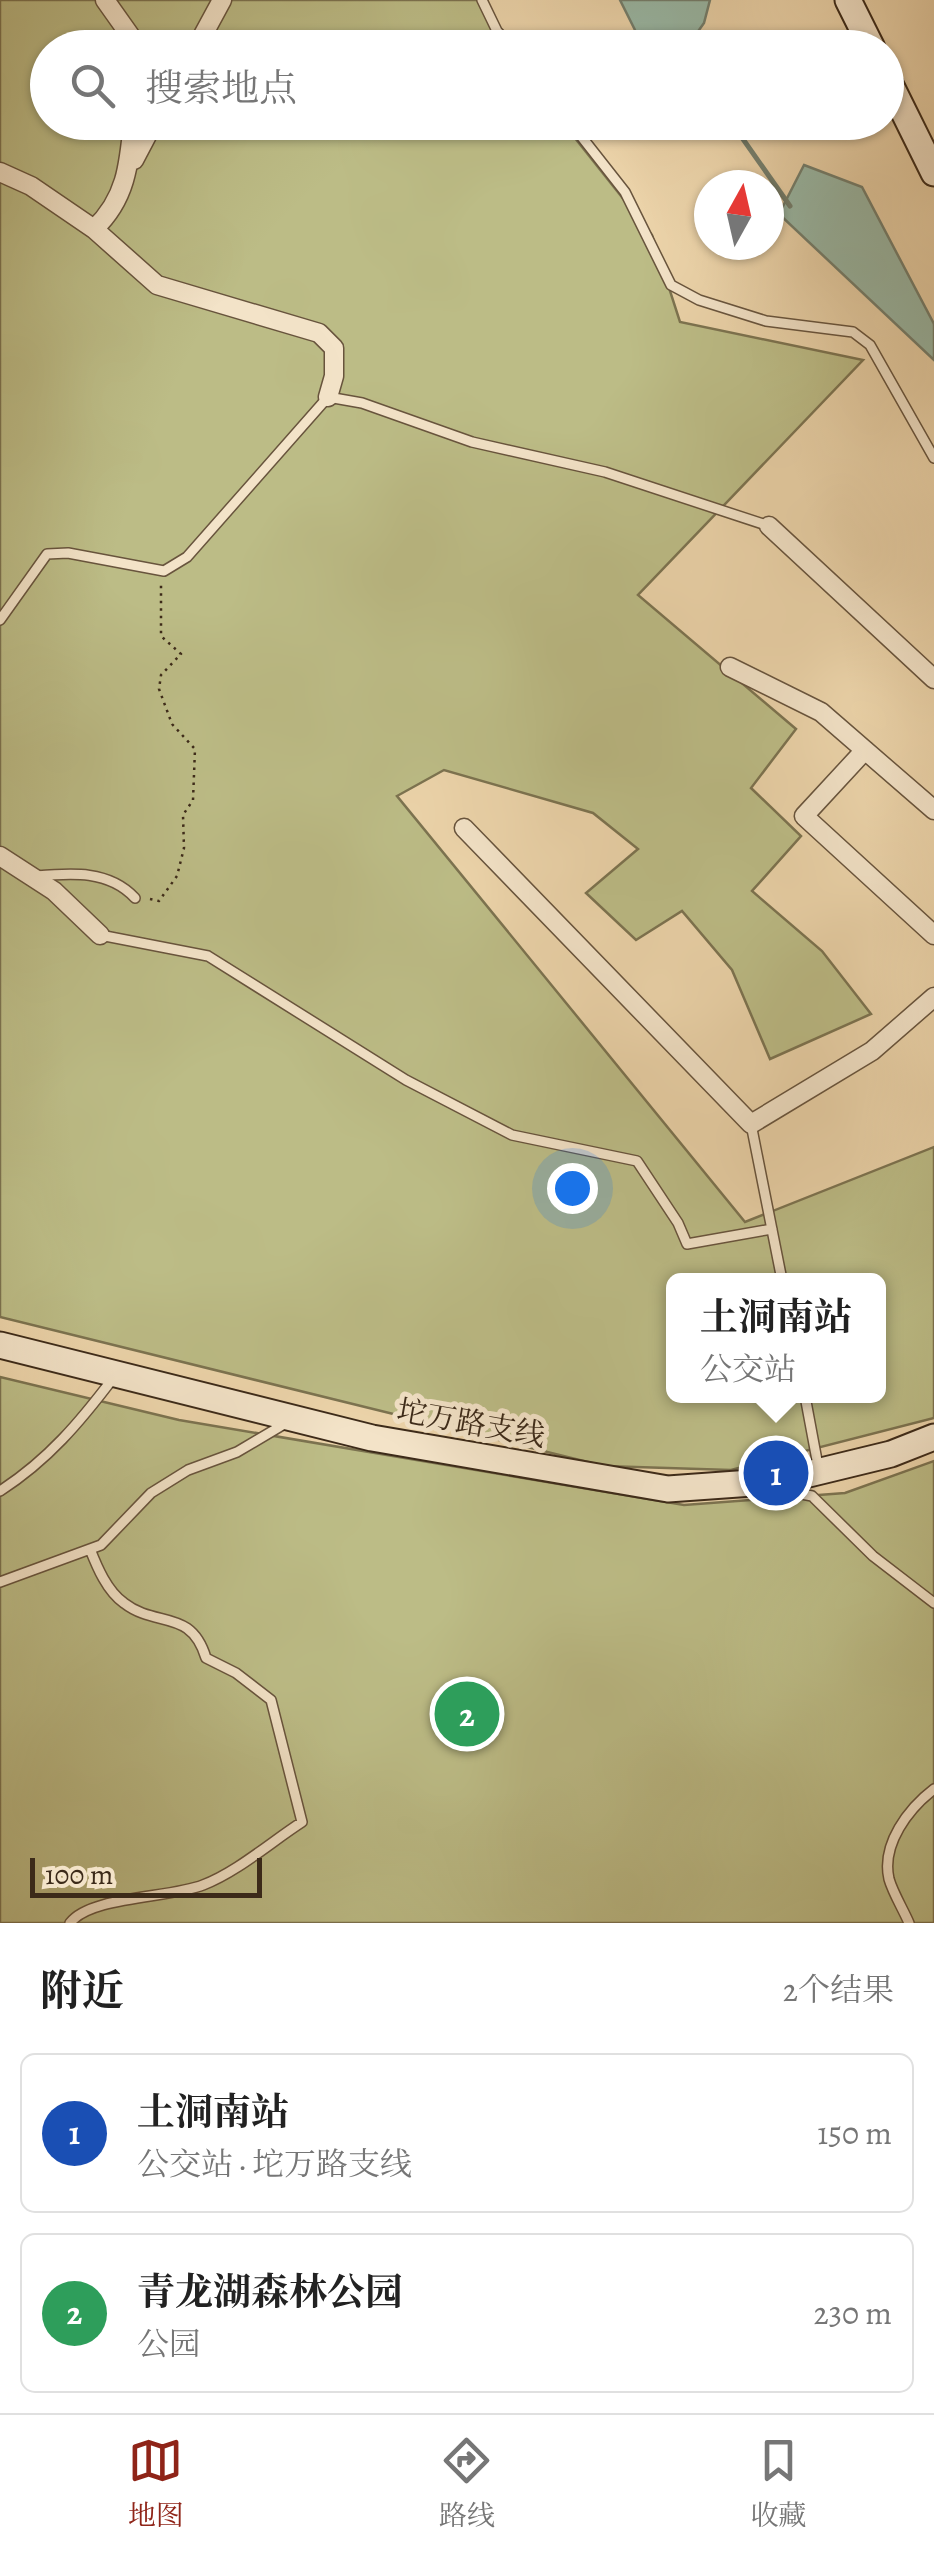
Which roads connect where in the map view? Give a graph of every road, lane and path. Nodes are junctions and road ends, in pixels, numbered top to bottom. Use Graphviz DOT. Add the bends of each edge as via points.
graph roads {
  1 [pos="106,0"];
  2 [pos="222,0"];
  3 [pos="482,0"];
  4 [pos="848,0"];
  5 [pos="127,30"];
  6 [pos="206,30"];
  7 [pos="497,30"];
  8 [pos="863,30"];
  9 [pos="904,112"];
  10 [pos="132,140"];
  11 [pos="145,140"];
  12 [pos="584,140"];
  13 [pos="129,170"];
  14 [pos="0,172"];
  15 [pos="934,173"];
  16 [pos="94,229"];
  17 [pos="328,396"];
  18 [pos="934,458"];
  19 [pos="769,526"];
  20 [pos="164,571"];
  21 [pos="0,620"];
  22 [pos="730,667"];
  23 [pos="934,679"];
  24 [pos="865,750"];
  25 [pos="934,810"];
  26 [pos="464,828"];
  27 [pos="0,856"];
  28 [pos="29,876"];
  29 [pos="134,898"];
  30 [pos="100,935"];
  31 [pos="934,935"];
  32 [pos="934,996"];
  33 [pos="751,1124"];
  34 [pos="772,1229"];
  35 [pos="781,1273"];
  36 [pos="0,1345"];
  37 [pos="116,1374"];
  38 [pos="805,1403"];
  39 [pos="291,1420"];
  40 [pos="934,1437"];
  41 [pos="820,1474"];
  42 [pos="753,1486"];
  43 [pos="0,1490"];
  44 [pos="90,1549"];
  45 [pos="0,1582"];
  46 [pos="934,1603"];
  47 [pos="934,1789"];
  48 [pos="70,1923"];
  49 [pos="909,1923"];
  1 -- 5 [label="street"];
  2 -- 6 [label="street"];
  3 -- 7 [label="lane"];
  4 -- 8 [label="main road"];
  9 -- 15 [label="main road"];
  10 -- 13 [label="street"];
  11 -- 13 [label="street"];
  12 -- 18 [label="lane" via="625,192 671,284 766,321 853,332 870,345"];
  13 -- 16 [label="street" via="116,208"];
  14 -- 16 [label="street"];
  16 -- 17 [label="street" via="158,285 318,334 334,348"];
  17 -- 19 [label="lane" via="472,442 605,472"];
  17 -- 20 [label="lane" via="187,557"];
  19 -- 23 [label="street"];
  20 -- 21 [label="lane" via="47,554"];
  20 -- 29 [label="path" via="162,636 181,654 160,675 158,690 172,724 194,748 193,800 183,815 178,876 159,901"];
  22 -- 24 [label="street" via="820,712"];
  24 -- 25 [label="street"];
  24 -- 31 [label="street" via="804,816"];
  26 -- 33 [label="street"];
  27 -- 28 [label="street"];
  28 -- 29 [label="lane" via="91,874 124,886"];
  28 -- 30 [label="street"];
  30 -- 34 [label="lane" via="208,956 406,1080 512,1135 637,1161 687,1244"];
  32 -- 33 [label="street" via="872,1052"];
  33 -- 34 [label="lane"];
  34 -- 35 [label="lane"];
  36 -- 37 [label="main road, 坨万路支线"];
  37 -- 39 [label="main road, 坨万路支线"];
  37 -- 43 [label="lane" via="75,1430"];
  38 -- 41 [label="lane"];
  39 -- 42 [label="main road, 坨万路支线" via="668,1489"];
  39 -- 44 [label="lane" via="238,1452 188,1470"];
  40 -- 41 [label="main road, 坨万路支线"];
  41 -- 42 [label="main road, 坨万路支线"];
  42 -- 46 [label="lane" via="812,1496"];
  44 -- 45 [label="lane"];
  44 -- 48 [label="lane" via="124,1603 188,1626 206,1658 271,1700 302,1822 204,1885 108,1905"];
  47 -- 49 [label="lane" via="906,1816 889,1853 890,1879"];
}
